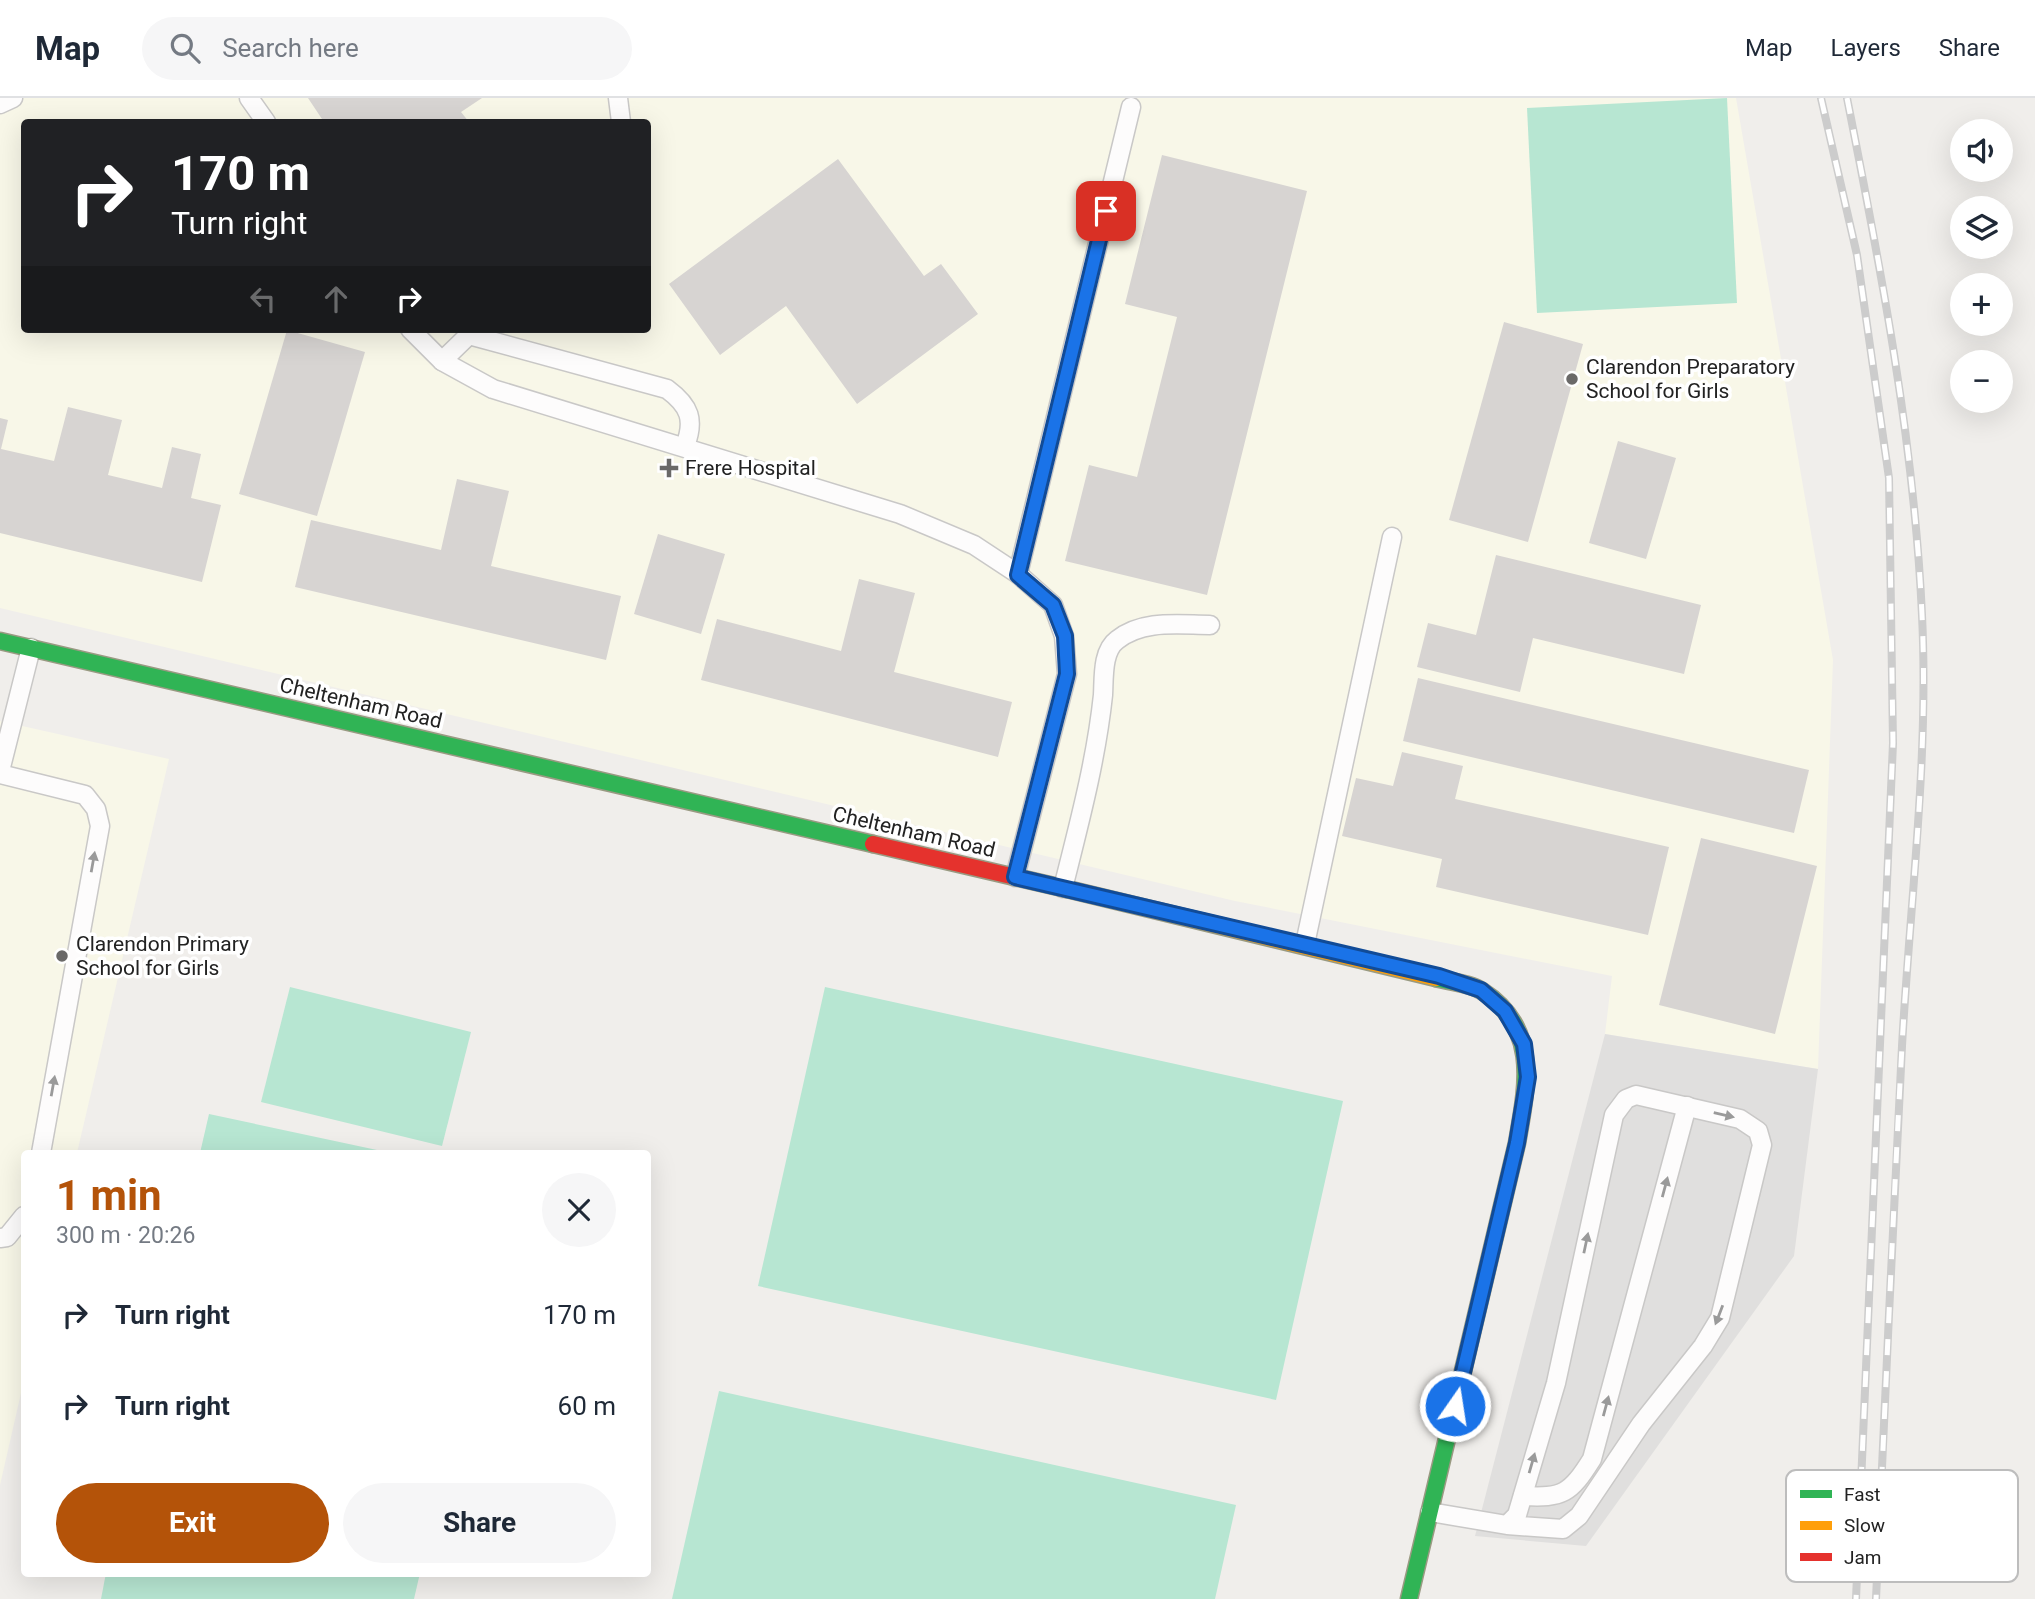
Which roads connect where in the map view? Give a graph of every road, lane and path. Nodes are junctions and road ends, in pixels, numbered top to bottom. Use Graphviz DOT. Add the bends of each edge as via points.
graph roads {
  1 [pos="13,98"];
  2 [pos="249,98"];
  3 [pos="618,98"];
  4 [pos="0,104"];
  5 [pos="1131,107"];
  6 [pos="264,119"];
  7 [pos="621,119"];
  8 [pos="414,333"];
  9 [pos="471,333"];
  10 [pos="475,333"];
  11 [pos="442,361"];
  12 [pos="685,446"];
  13 [pos="1392,537"];
  14 [pos="1018,575"];
  15 [pos="1210,625"];
  16 [pos="0,641"];
  17 [pos="31,648"];
  18 [pos="0,772"];
  19 [pos="1015,877"];
  20 [pos="1063,888"];
  21 [pos="1305,944"];
  22 [pos="1687,1107"];
  23 [pos="42,1150"];
  24 [pos="21,1220"];
  25 [pos="0,1238"];
  26 [pos="1523,1496"];
  27 [pos="1430,1512"];
  28 [pos="1507,1525"];
  29 [pos="1409,1599"];
  1 -- 4 [label="lane"];
  2 -- 6 [label="lane"];
  3 -- 7 [label="lane"];
  5 -- 14 [label="lane"];
  8 -- 11 [label="lane"];
  9 -- 11 [label="lane"];
  10 -- 12 [label="lane" via="667,389 689,417 692,428"];
  11 -- 12 [label="lane" via="493,389"];
  12 -- 14 [label="lane" via="900,514 974,545"];
  13 -- 21 [label="lane"];
  14 -- 19 [label="lane" via="1053,605 1065,636 1067,674"];
  15 -- 20 [label="lane" via="1162,624 1141,629 1116,640 1107,653 1100,729"];
  16 -- 17 [label="street, Cheltenham Road"];
  17 -- 18 [label="lane"];
  17 -- 19 [label="street, Cheltenham Road"];
  23 -- 18 [label="lane, one-way" via="100,826 96,809 85,795"];
  19 -- 20 [label="street, Cheltenham Road"];
  20 -- 21 [label="street, Cheltenham Road"];
  21 -- 27 [label="street, Cheltenham Road" via="1481,990 1505,1011 1524,1044 1528,1077 1517,1143"];
  26 -- 22 [label="lane, one-way" via="1555,1498 1568,1492 1592,1459"];
  26 -- 22 [label="lane, one-way" via="1556,1383 1614,1115 1626,1099 1636,1095"];
  22 -- 28 [label="lane, one-way" via="1740,1119 1758,1131 1762,1145 1720,1318 1579,1516 1563,1529"];
  24 -- 25 [label="lane" via="7,1237"];
  26 -- 28 [label="lane" via="1517,1515"];
  27 -- 28 [label="lane"];
  27 -- 29 [label="street, Cheltenham Road"];
}
